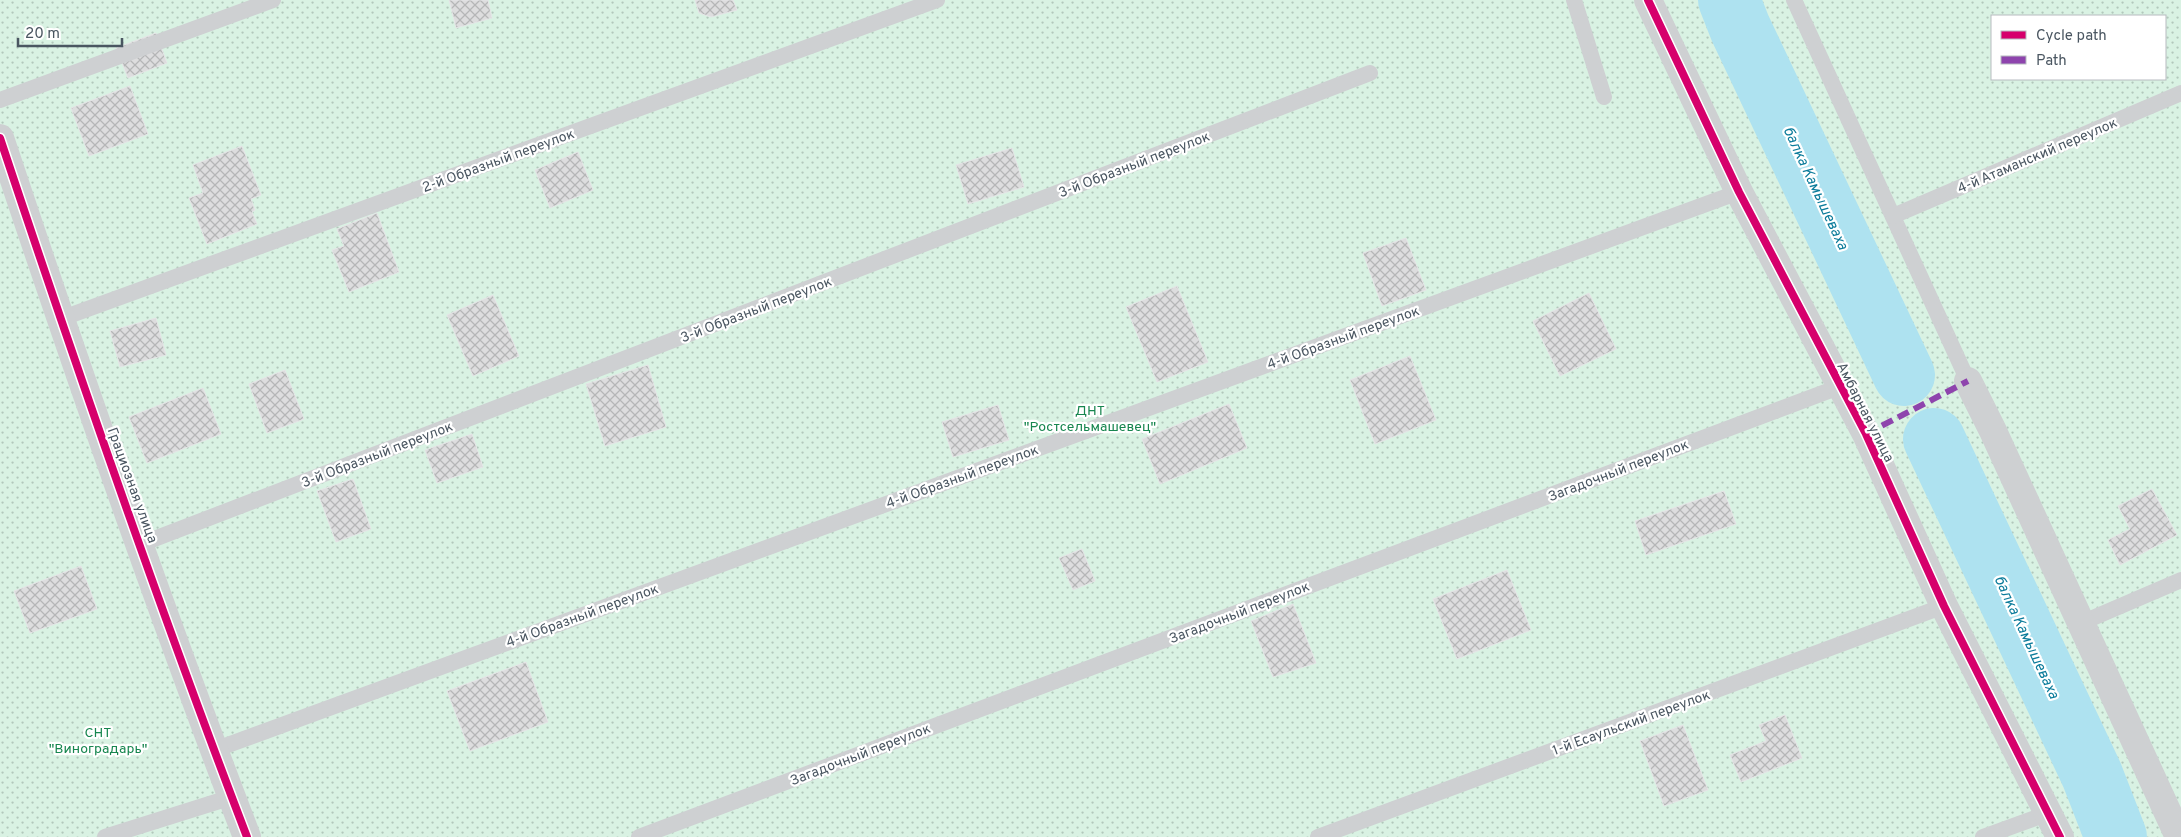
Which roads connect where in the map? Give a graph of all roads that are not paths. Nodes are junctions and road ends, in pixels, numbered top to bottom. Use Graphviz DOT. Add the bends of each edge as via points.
graph roads {
  1 [pos="273,0"];
  2 [pos="937,0"];
  3 [pos="1574,0"];
  4 [pos="1648,0"];
  5 [pos="1794,0"];
  6 [pos="1370,74"];
  7 [pos="2181,93"];
  8 [pos="1604,97"];
  9 [pos="0,100"];
  10 [pos="0,138"];
  11 [pos="1739,192"];
  12 [pos="1893,216"];
  13 [pos="60,319"];
  14 [pos="1968,382"];
  15 [pos="1840,387"];
  16 [pos="141,544"];
  17 [pos="2181,580"];
  18 [pos="1944,606"];
  19 [pos="2081,623"];
  20 [pos="214,750"];
  21 [pos="232,797"];
  22 [pos="2054,825"];
  23 [pos="105,837"];
  24 [pos="247,837"];
  25 [pos="638,837"];
  26 [pos="1318,837"];
  27 [pos="1983,837"];
  28 [pos="2178,837"];
  1 -- 9 [label="lane"];
  2 -- 13 [label="lane, 2-й Образный переулок"];
  3 -- 8 [label="lane"];
  4 -- 11 [label="street, Амбарная улица"];
  5 -- 12 [label="lane"];
  6 -- 16 [label="lane, 3-й Образный переулок"];
  7 -- 12 [label="lane, 4-й Атаманский переулок"];
  10 -- 13 [label="street, Грациозная улица"];
  11 -- 15 [label="street, Амбарная улица"];
  11 -- 20 [label="lane, 4-й Образный переулок"];
  12 -- 14 [label="lane"];
  13 -- 16 [label="street, Грациозная улица"];
  14 -- 19 [label="street"];
  15 -- 18 [label="street, Амбарная улица" via="1866,434"];
  15 -- 25 [label="lane, Загадочный переулок"];
  16 -- 20 [label="street, Грациозная улица"];
  17 -- 19 [label="lane"];
  18 -- 22 [label="street, Амбарная улица"];
  18 -- 26 [label="lane, 1-й Есаульский переулок"];
  19 -- 28 [label="street"];
  20 -- 21 [label="street, Грациозная улица"];
  21 -- 23 [label="lane"];
  21 -- 24 [label="street, Грациозная улица"];
  22 -- 27 [label="lane"];
}
